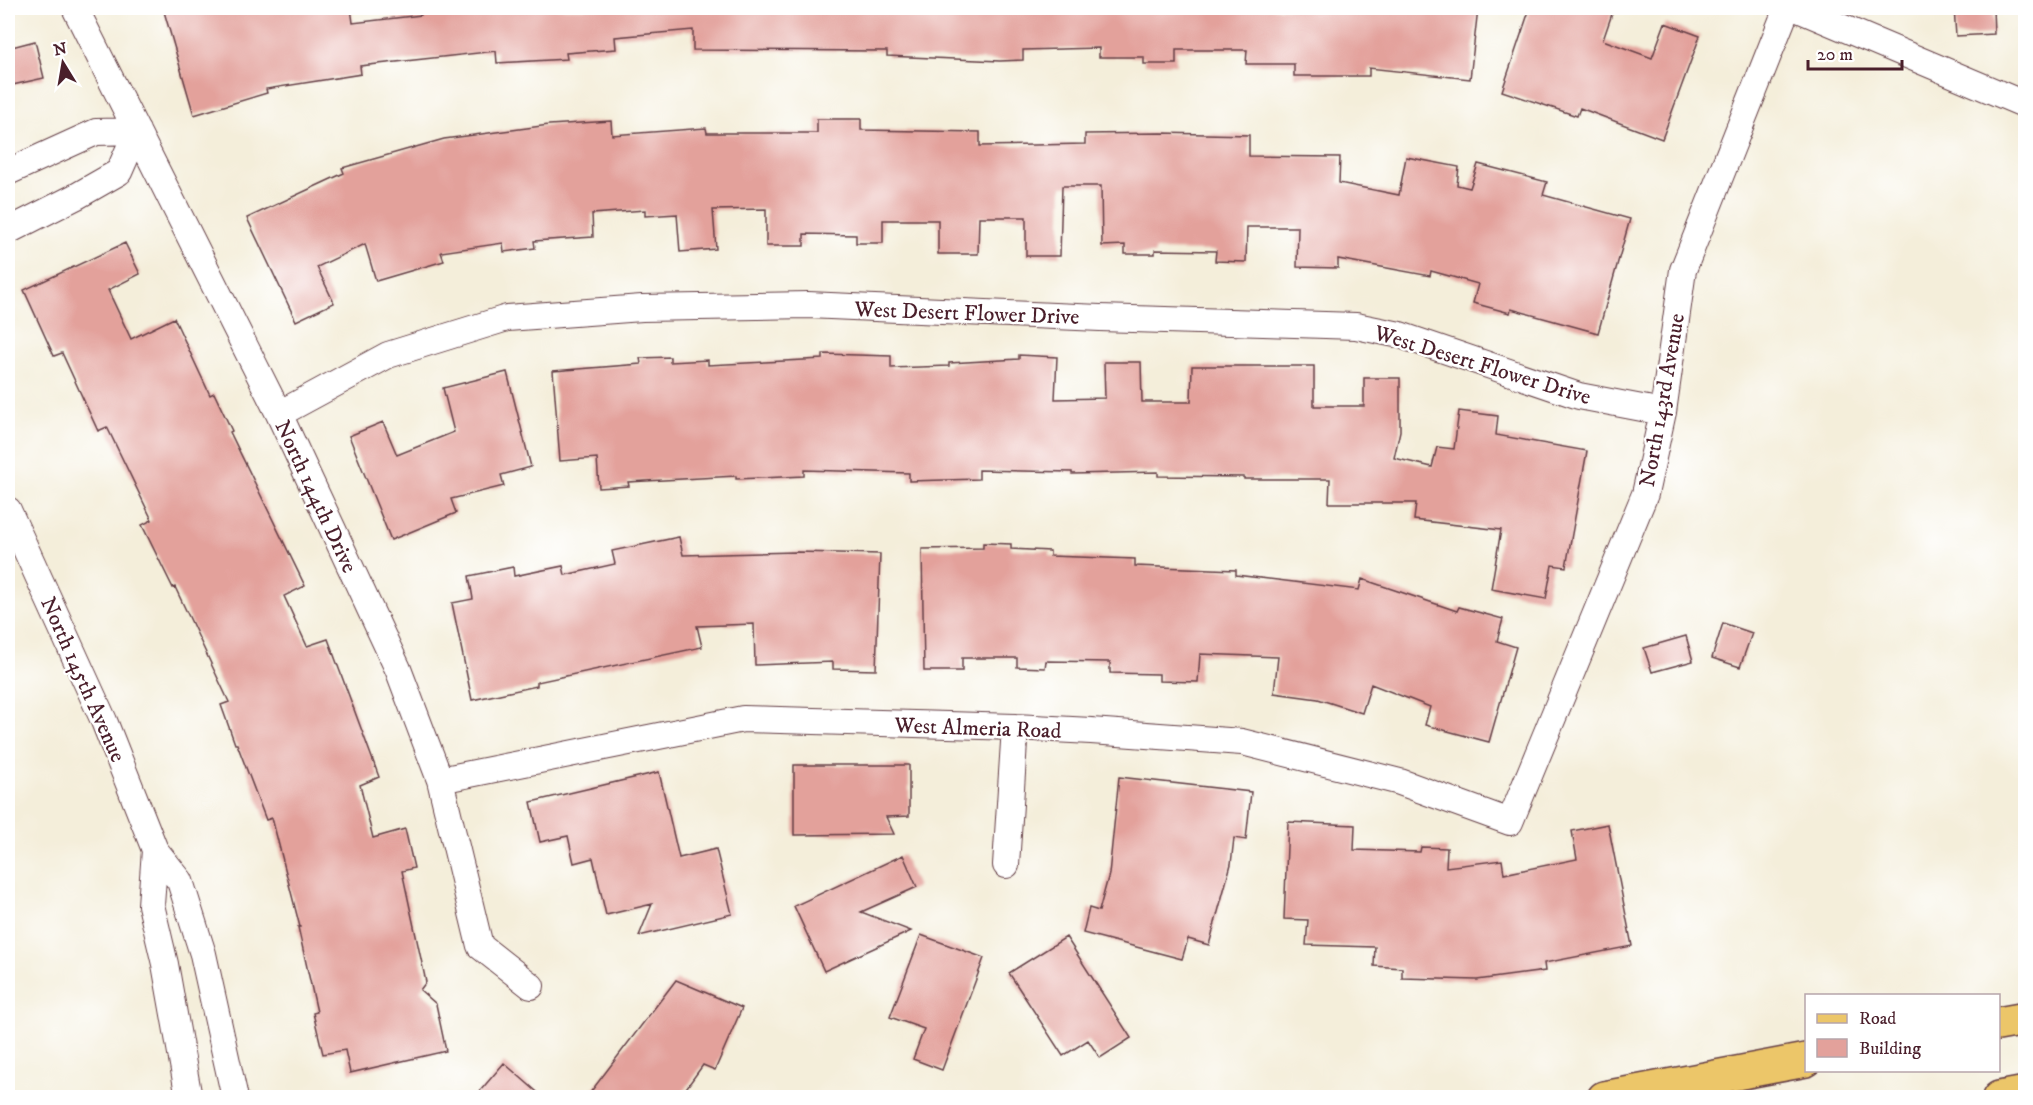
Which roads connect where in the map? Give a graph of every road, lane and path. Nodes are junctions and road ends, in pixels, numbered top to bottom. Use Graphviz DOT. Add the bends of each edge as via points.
graph roads {
  1 [pos="75,8"];
  2 [pos="1787,8"];
  3 [pos="1796,8"];
  4 [pos="2025,105"];
  5 [pos="137,132"];
  6 [pos="8,172"];
  7 [pos="8,231"];
  8 [pos="1663,412"];
  9 [pos="279,414"];
  10 [pos="8,510"];
  11 [pos="1015,727"];
  12 [pos="440,780"];
  13 [pos="1510,822"];
  14 [pos="155,850"];
  15 [pos="1006,865"];
  16 [pos="531,986"];
  17 [pos="2025,1019"];
  18 [pos="2000,1024"];
  19 [pos="1805,1060"];
  20 [pos="2025,1093"];
  21 [pos="189,1098"];
  22 [pos="235,1098"];
  23 [pos="1604,1098"];
  24 [pos="1999,1098"];
  1 -- 5 [label="street, North 144th Drive"];
  2 -- 8 [label="street, North 143rd Avenue" via="1683,270"];
  3 -- 4 [label="street"];
  5 -- 6 [label="street" via="96,132"];
  5 -- 7 [label="street" via="119,172"];
  5 -- 9 [label="street, North 144th Drive"];
  8 -- 9 [label="street, West Desert Flower Drive" via="1580,396 1400,335 1356,326 808,305 642,308 507,318 388,355"];
  8 -- 13 [label="street, North 143rd Avenue" via="1645,494"];
  9 -- 12 [label="street, North 144th Drive" via="398,669"];
  10 -- 14 [label="street, North 145th Avenue" via="104,721"];
  11 -- 12 [label="street, West Almeria Road" via="743,719"];
  11 -- 13 [label="street, West Almeria Road" via="1242,742 1400,782"];
  11 -- 15 [label="street"];
  12 -- 16 [label="street, North 144th Drive" via="480,946"];
  14 -- 21 [label="street, North 145th Avenue" via="151,905"];
  14 -- 22 [label="street, North 145th Avenue" via="180,881 203,954"];
  17 -- 18 [label="main road"];
  19 -- 23 [label="main road"];
  20 -- 24 [label="main road"];
}
